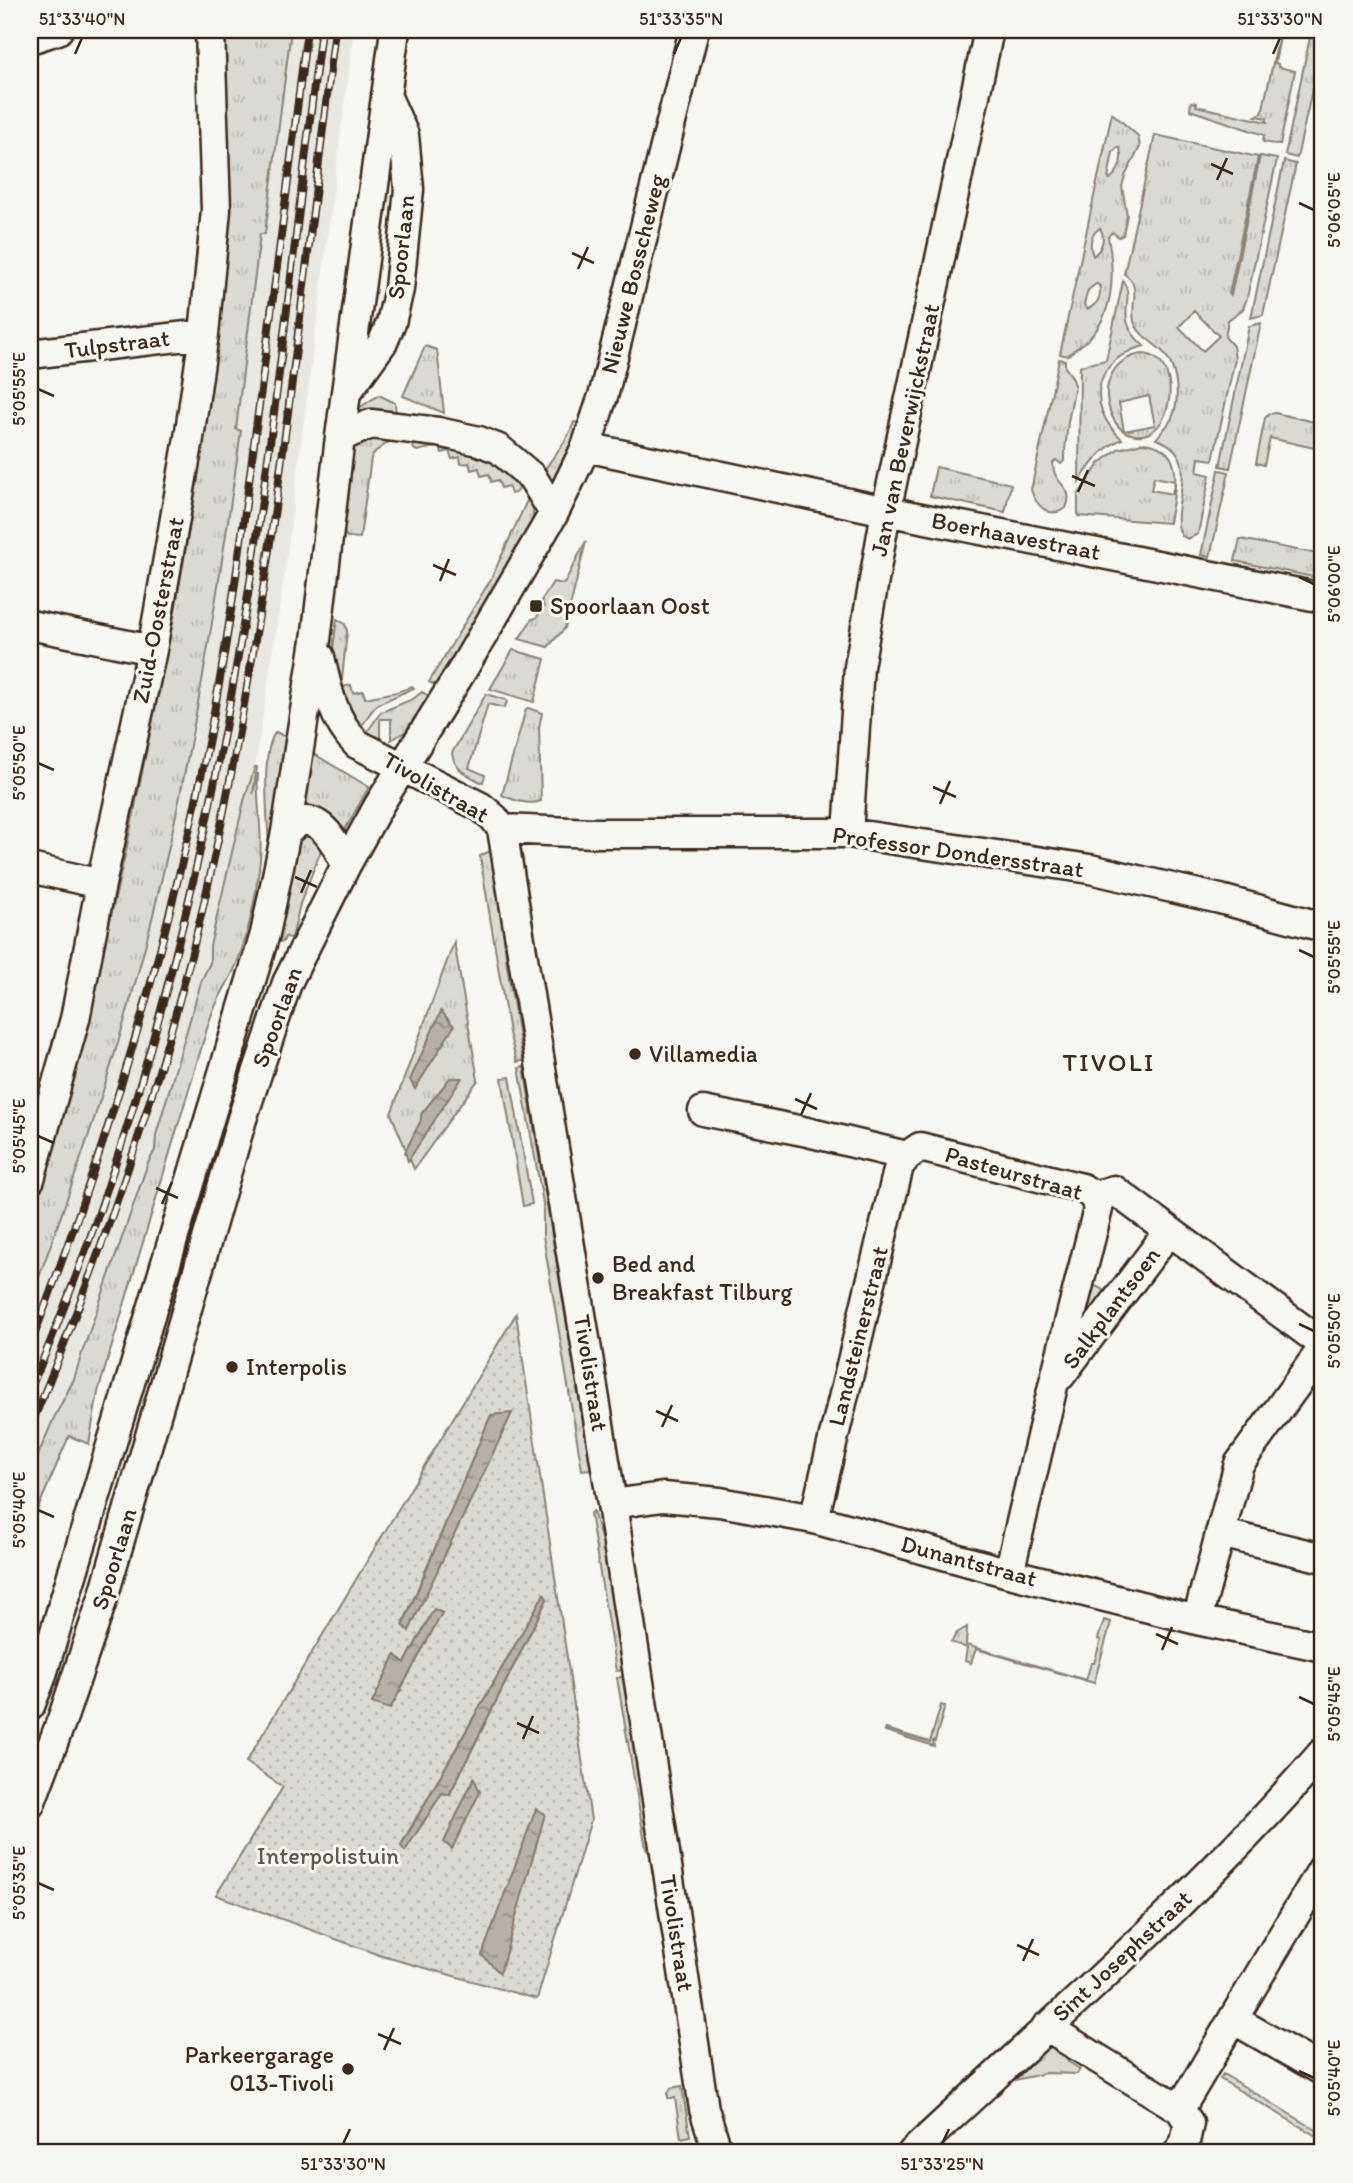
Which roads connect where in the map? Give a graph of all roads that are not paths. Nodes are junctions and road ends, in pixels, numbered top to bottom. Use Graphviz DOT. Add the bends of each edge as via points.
graph roads {
  1 [pos="58,30"];
  2 [pos="211,30"];
  3 [pos="395,30"];
  4 [pos="694,30"];
  5 [pos="989,30"];
  6 [pos="30,39"];
  7 [pos="386,95"];
  8 [pos="204,334"];
  9 [pos="30,354"];
  10 [pos="348,390"];
  11 [pos="340,437"];
  12 [pos="586,447"];
  13 [pos="886,511"];
  14 [pos="554,513"];
  15 [pos="1323,598"];
  16 [pos="30,625"];
  17 [pos="316,640"];
  18 [pos="152,650"];
  19 [pos="402,767"];
  20 [pos="502,829"];
  21 [pos="286,832"];
  22 [pos="848,833"];
  23 [pos="346,865"];
  24 [pos="30,867"];
  25 [pos="101,884"];
  26 [pos="1323,927"];
  27 [pos="703,1111"];
  28 [pos="37,1128"];
  29 [pos="907,1156"];
  30 [pos="30,1180"];
  31 [pos="1094,1196"];
  32 [pos="1169,1231"];
  33 [pos="160,1283"];
  34 [pos="192,1293"];
  35 [pos="1323,1346"];
  36 [pos="1053,1386"];
  37 [pos="612,1504"];
  38 [pos="814,1519"];
  39 [pos="1220,1533"];
  40 [pos="1323,1558"];
  41 [pos="1009,1573"];
  42 [pos="1196,1620"];
  43 [pos="1323,1647"];
  44 [pos="30,1706"];
  45 [pos="1323,1752"];
  46 [pos="30,1804"];
  47 [pos="1323,1868"];
  48 [pos="1233,2019"];
  49 [pos="1046,2027"];
  50 [pos="1323,2071"];
  51 [pos="1180,2109"];
  52 [pos="718,2153"];
  53 [pos="912,2153"];
  54 [pos="1178,2153"];
  1 -- 6 [label="street"];
  2 -- 8 [label="street, Zuid-Oosterstraat" via="216,209"];
  3 -- 7 [label="street, Spoorlaan"];
  4 -- 12 [label="street, Nieuwe Bosscheweg" via="604,393"];
  5 -- 13 [label="street, Jan van Beverwijckstraat"];
  7 -- 10 [label="street, Spoorlaan"];
  7 -- 10 [label="street, Spoorlaan" via="404,135 409,189 399,289 383,342"];
  8 -- 9 [label="street, Tulpstraat"];
  8 -- 18 [label="street, Zuid-Oosterstraat"];
  10 -- 11 [label="street, Spoorlaan"];
  11 -- 14 [label="street" via="371,424 479,441 499,449 532,477"];
  11 -- 17 [label="street, Spoorlaan"];
  12 -- 13 [label="street, Boerhaavestraat"];
  12 -- 14 [label="street, Nieuwe Bosscheweg"];
  13 -- 15 [label="street, Boerhaavestraat"];
  13 -- 22 [label="street, Jan van Beverwijckstraat" via="859,667"];
  14 -- 19 [label="street, Spoorlaan"];
  16 -- 18 [label="street"];
  17 -- 19 [label="street, Tivolistraat" via="327,692 347,733 357,744"];
  17 -- 21 [label="street, Spoorlaan"];
  18 -- 25 [label="street, Zuid-Oosterstraat"];
  19 -- 20 [label="street, Tivolistraat" via="481,807"];
  19 -- 23 [label="street, Spoorlaan"];
  20 -- 22 [label="street, Professor Dondersstraat"];
  20 -- 37 [label="street, Tivolistraat"];
  21 -- 23 [label="street" via="300,822 316,824"];
  21 -- 33 [label="street, Spoorlaan" via="265,934"];
  22 -- 26 [label="street, Professor Dondersstraat" via="1090,870"];
  23 -- 34 [label="street, Spoorlaan" via="287,983"];
  24 -- 25 [label="street"];
  25 -- 28 [label="street, Zuid-Oosterstraat" via="75,1019"];
  27 -- 29 [label="street, Pasteurstraat"];
  28 -- 30 [label="street, Zuid-Oosterstraat"];
  29 -- 31 [label="street, Pasteurstraat" via="920,1147 1082,1188"];
  29 -- 38 [label="street, Landsteinerstraat" via="899,1166"];
  31 -- 32 [label="street, Pasteurstraat" via="1114,1190"];
  31 -- 36 [label="street, Salkplantsoen" via="1098,1209"];
  32 -- 35 [label="street, Pasteurstraat"];
  32 -- 36 [label="street, Salkplantsoen"];
  33 -- 34 [label="street"];
  33 -- 44 [label="street, Spoorlaan"];
  34 -- 46 [label="street, Spoorlaan" via="103,1598"];
  35 -- 39 [label="street" via="1239,1464"];
  36 -- 41 [label="street, Salkplantsoen"];
  37 -- 38 [label="street, Dunantstraat" via="663,1497"];
  37 -- 52 [label="street, Tivolistraat" via="704,2109"];
  38 -- 41 [label="street, Dunantstraat"];
  39 -- 40 [label="street"];
  39 -- 42 [label="street"];
  41 -- 42 [label="street, Dunantstraat"];
  42 -- 43 [label="street, Dunantstraat"];
  45 -- 49 [label="street, Sint Josephstraat" via="1170,1913"];
  47 -- 48 [label="street"];
  48 -- 50 [label="street"];
  48 -- 51 [label="street"];
  49 -- 51 [label="street"];
  49 -- 53 [label="street, Sint Josephstraat"];
  51 -- 54 [label="street" via="1189,2123"];
}
